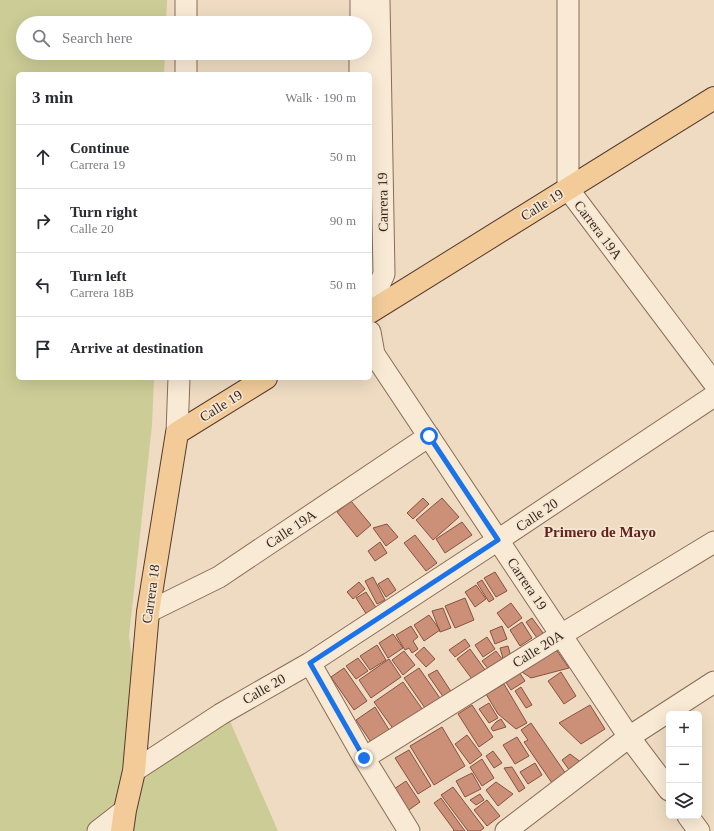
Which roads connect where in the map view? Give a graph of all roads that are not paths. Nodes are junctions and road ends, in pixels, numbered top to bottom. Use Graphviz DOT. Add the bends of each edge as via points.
graph roads {
  1 [pos="186,0"];
  2 [pos="360,0"];
  3 [pos="379,0"];
  4 [pos="568,0"];
  5 [pos="186,16"];
  6 [pos="360,16"];
  7 [pos="186,60"];
  8 [pos="360,60"];
  9 [pos="186,72"];
  10 [pos="360,72"];
  11 [pos="714,98"];
  12 [pos="568,189"];
  13 [pos="372,301"];
  14 [pos="372,311"];
  15 [pos="372,343"];
  16 [pos="179,380"];
  17 [pos="263,380"];
  18 [pos="714,383"];
  19 [pos="714,396"];
  20 [pos="177,434"];
  21 [pos="429,436"];
  22 [pos="498,540"];
  23 [pos="714,542"];
  24 [pos="148,612"];
  25 [pos="561,635"];
  26 [pos="310,663"];
  27 [pos="714,682"];
  28 [pos="629,737"];
  29 [pos="364,758"];
  30 [pos="134,771"];
  31 [pos="666,786"];
  32 [pos="690,819"];
  33 [pos="123,821"];
  34 [pos="98,831"];
  35 [pos="409,831"];
  36 [pos="506,831"];
  37 [pos="699,831"];
  1 -- 5 [label="street"];
  2 -- 6 [label="street"];
  3 -- 13 [label="street, Carrera 19" via="384,274"];
  4 -- 12 [label="street, Carrera 19A"];
  7 -- 9 [label="street"];
  8 -- 10 [label="street"];
  11 -- 12 [label="main road, Calle 19"];
  12 -- 14 [label="main road, Calle 19"];
  12 -- 18 [label="street, Carrera 19A"];
  15 -- 21 [label="street, Carrera 19" via="374,354"];
  16 -- 20 [label="street, Carrera 18"];
  17 -- 20 [label="main road, Calle 19"];
  19 -- 22 [label="street, Calle 20"];
  20 -- 24 [label="main road, Carrera 18"];
  21 -- 22 [label="street, Carrera 19"];
  21 -- 24 [label="street, Calle 19A" via="219,577"];
  22 -- 25 [label="street, Carrera 19"];
  22 -- 26 [label="street, Calle 20"];
  23 -- 25 [label="street, Calle 20A"];
  24 -- 30 [label="main road, Carrera 18"];
  25 -- 28 [label="street, Carrera 19"];
  25 -- 29 [label="street, Calle 20A"];
  26 -- 29 [label="street"];
  26 -- 30 [label="street, Calle 20" via="221,714"];
  27 -- 28 [label="street"];
  28 -- 31 [label="street, Carrera 19"];
  28 -- 36 [label="street"];
  29 -- 35 [label="street"];
  30 -- 33 [label="main road, Carrera 18"];
  32 -- 37 [label="street"];
  33 -- 34 [label="street"];
}
